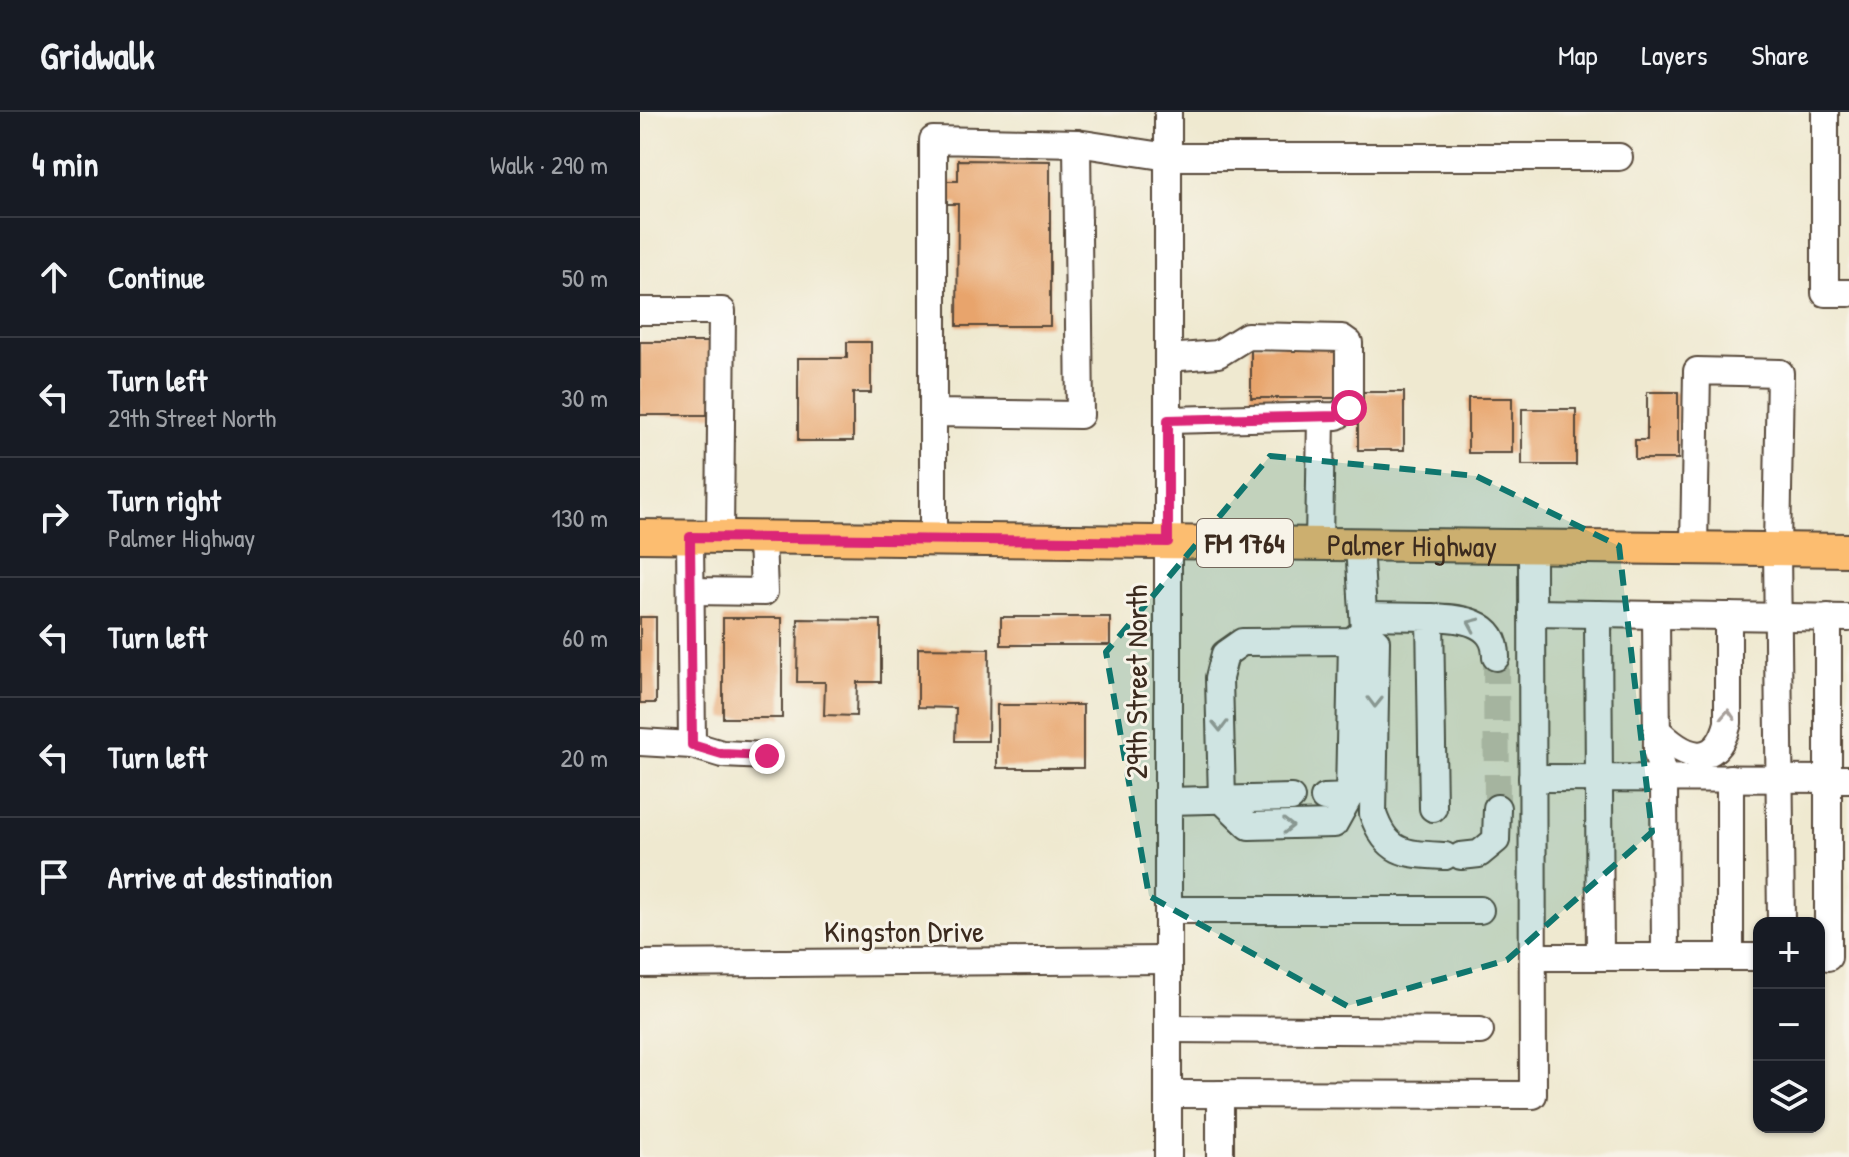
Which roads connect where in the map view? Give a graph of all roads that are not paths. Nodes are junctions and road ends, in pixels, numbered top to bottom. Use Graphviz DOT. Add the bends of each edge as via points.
graph roads {
  1 [pos="1168,112"];
  2 [pos="1825,112"];
  3 [pos="1077,143"];
  4 [pos="1168,157"];
  5 [pos="1619,157"];
  6 [pos="1849,293"];
  7 [pos="640,311"];
  8 [pos="1168,358"];
  9 [pos="934,413"];
  10 [pos="1321,416"];
  11 [pos="1168,420"];
  12 [pos="640,536"];
  13 [pos="705,537"];
  14 [pos="762,538"];
  15 [pos="933,540"];
  16 [pos="1168,542"];
  17 [pos="1319,544"];
  18 [pos="1359,544"];
  19 [pos="1532,546"];
  20 [pos="1694,548"];
  21 [pos="1777,549"];
  22 [pos="1849,550"];
  23 [pos="691,591"];
  24 [pos="1532,613"];
  25 [pos="1598,614"];
  26 [pos="1656,615"];
  27 [pos="1728,616"];
  28 [pos="1430,617"];
  29 [pos="1778,617"];
  30 [pos="1839,618"];
  31 [pos="1360,629"];
  32 [pos="1496,657"];
  33 [pos="1657,730"];
  34 [pos="640,742"];
  35 [pos="692,745"];
  36 [pos="767,756"];
  37 [pos="1532,778"];
  38 [pos="1599,778"];
  39 [pos="1664,778"];
  40 [pos="1730,778"];
  41 [pos="1780,779"];
  42 [pos="1839,779"];
  43 [pos="1291,798"];
  44 [pos="1222,800"];
  45 [pos="1168,801"];
  46 [pos="1433,808"];
  47 [pos="1497,808"];
  48 [pos="1168,910"];
  49 [pos="1480,910"];
  50 [pos="1781,917"];
  51 [pos="1533,957"];
  52 [pos="1600,957"];
  53 [pos="1665,957"];
  54 [pos="1730,957"];
  55 [pos="1753,957"];
  56 [pos="1832,957"];
  57 [pos="1168,960"];
  58 [pos="640,964"];
  59 [pos="1168,1029"];
  60 [pos="1480,1031"];
  61 [pos="1168,1094"];
  62 [pos="1220,1094"];
  63 [pos="1168,1157"];
  64 [pos="1220,1157"];
  1 -- 4 [label="street, 29th Street North"];
  2 -- 6 [label="street" via="1825,293"];
  3 -- 4 [label="street"];
  3 -- 9 [label="street" via="933,140"];
  3 -- 9 [label="street" via="1080,415"];
  4 -- 5 [label="street"];
  4 -- 8 [label="street, 29th Street North"];
  7 -- 13 [label="street" via="722,311"];
  8 -- 10 [label="street" via="1218,354 1247,336 1342,338 1349,343 1349,408 1337,416"];
  8 -- 11 [label="street, 29th Street North"];
  9 -- 15 [label="street"];
  10 -- 11 [label="street"];
  10 -- 17 [label="street"];
  11 -- 16 [label="street, 29th Street North"];
  12 -- 13 [label="main road, Palmer Highway / FM 1764"];
  13 -- 14 [label="main road, Palmer Highway / FM 1764"];
  13 -- 23 [label="street"];
  14 -- 15 [label="main road, Palmer Highway / FM 1764"];
  14 -- 23 [label="street" via="764,592"];
  15 -- 16 [label="main road, Palmer Highway / FM 1764"];
  16 -- 17 [label="main road, Palmer Highway / FM 1764"];
  16 -- 45 [label="street, 29th Street North"];
  17 -- 18 [label="main road, Palmer Highway / FM 1764"];
  18 -- 19 [label="main road, Palmer Highway / FM 1764"];
  18 -- 31 [label="street"];
  19 -- 20 [label="main road, Palmer Highway / FM 1764"];
  19 -- 24 [label="street"];
  20 -- 21 [label="main road, Palmer Highway / FM 1764"];
  20 -- 21 [label="street" via="1697,371 1780,373"];
  21 -- 22 [label="main road, Palmer Highway / FM 1764"];
  21 -- 29 [label="street"];
  23 -- 35 [label="street"];
  24 -- 25 [label="street"];
  24 -- 37 [label="street"];
  25 -- 26 [label="street"];
  25 -- 38 [label="street"];
  26 -- 27 [label="street"];
  26 -- 33 [label="street"];
  27 -- 29 [label="street"];
  33 -- 27 [label="street, one-way" via="1675,748 1695,755 1716,748 1724,737"];
  28 -- 31 [label="street"];
  32 -- 28 [label="street, one-way" via="1485,628 1462,618"];
  28 -- 46 [label="street"];
  29 -- 30 [label="street"];
  29 -- 41 [label="street"];
  30 -- 42 [label="street"];
  31 -- 44 [label="street, one-way" via="1242,642 1225,654 1219,678"];
  44 -- 31 [label="street, one-way" via="1249,826 1334,824"];
  31 -- 47 [label="street, one-way" via="1376,641 1373,814 1381,837 1405,854 1479,854 1496,840"];
  33 -- 39 [label="street"];
  34 -- 35 [label="street"];
  35 -- 36 [label="street" via="722,754"];
  37 -- 38 [label="street"];
  37 -- 51 [label="street"];
  38 -- 39 [label="street"];
  38 -- 52 [label="street"];
  39 -- 40 [label="street"];
  39 -- 53 [label="street"];
  40 -- 41 [label="street"];
  40 -- 54 [label="street"];
  41 -- 42 [label="street"];
  41 -- 50 [label="street"];
  42 -- 56 [label="street"];
  43 -- 44 [label="street"];
  44 -- 45 [label="street"];
  45 -- 48 [label="street, 29th Street North"];
  48 -- 49 [label="street"];
  48 -- 57 [label="street, 29th Street North"];
  51 -- 52 [label="street"];
  51 -- 62 [label="street" via="1533,1095"];
  52 -- 53 [label="street"];
  53 -- 54 [label="street"];
  54 -- 55 [label="street"];
  57 -- 58 [label="street, Kingston Drive"];
  57 -- 59 [label="street, 29th Street North"];
  59 -- 60 [label="street"];
  59 -- 61 [label="street, 29th Street North"];
  61 -- 62 [label="street"];
  61 -- 63 [label="street, 29th Street North"];
  62 -- 64 [label="street"];
}
